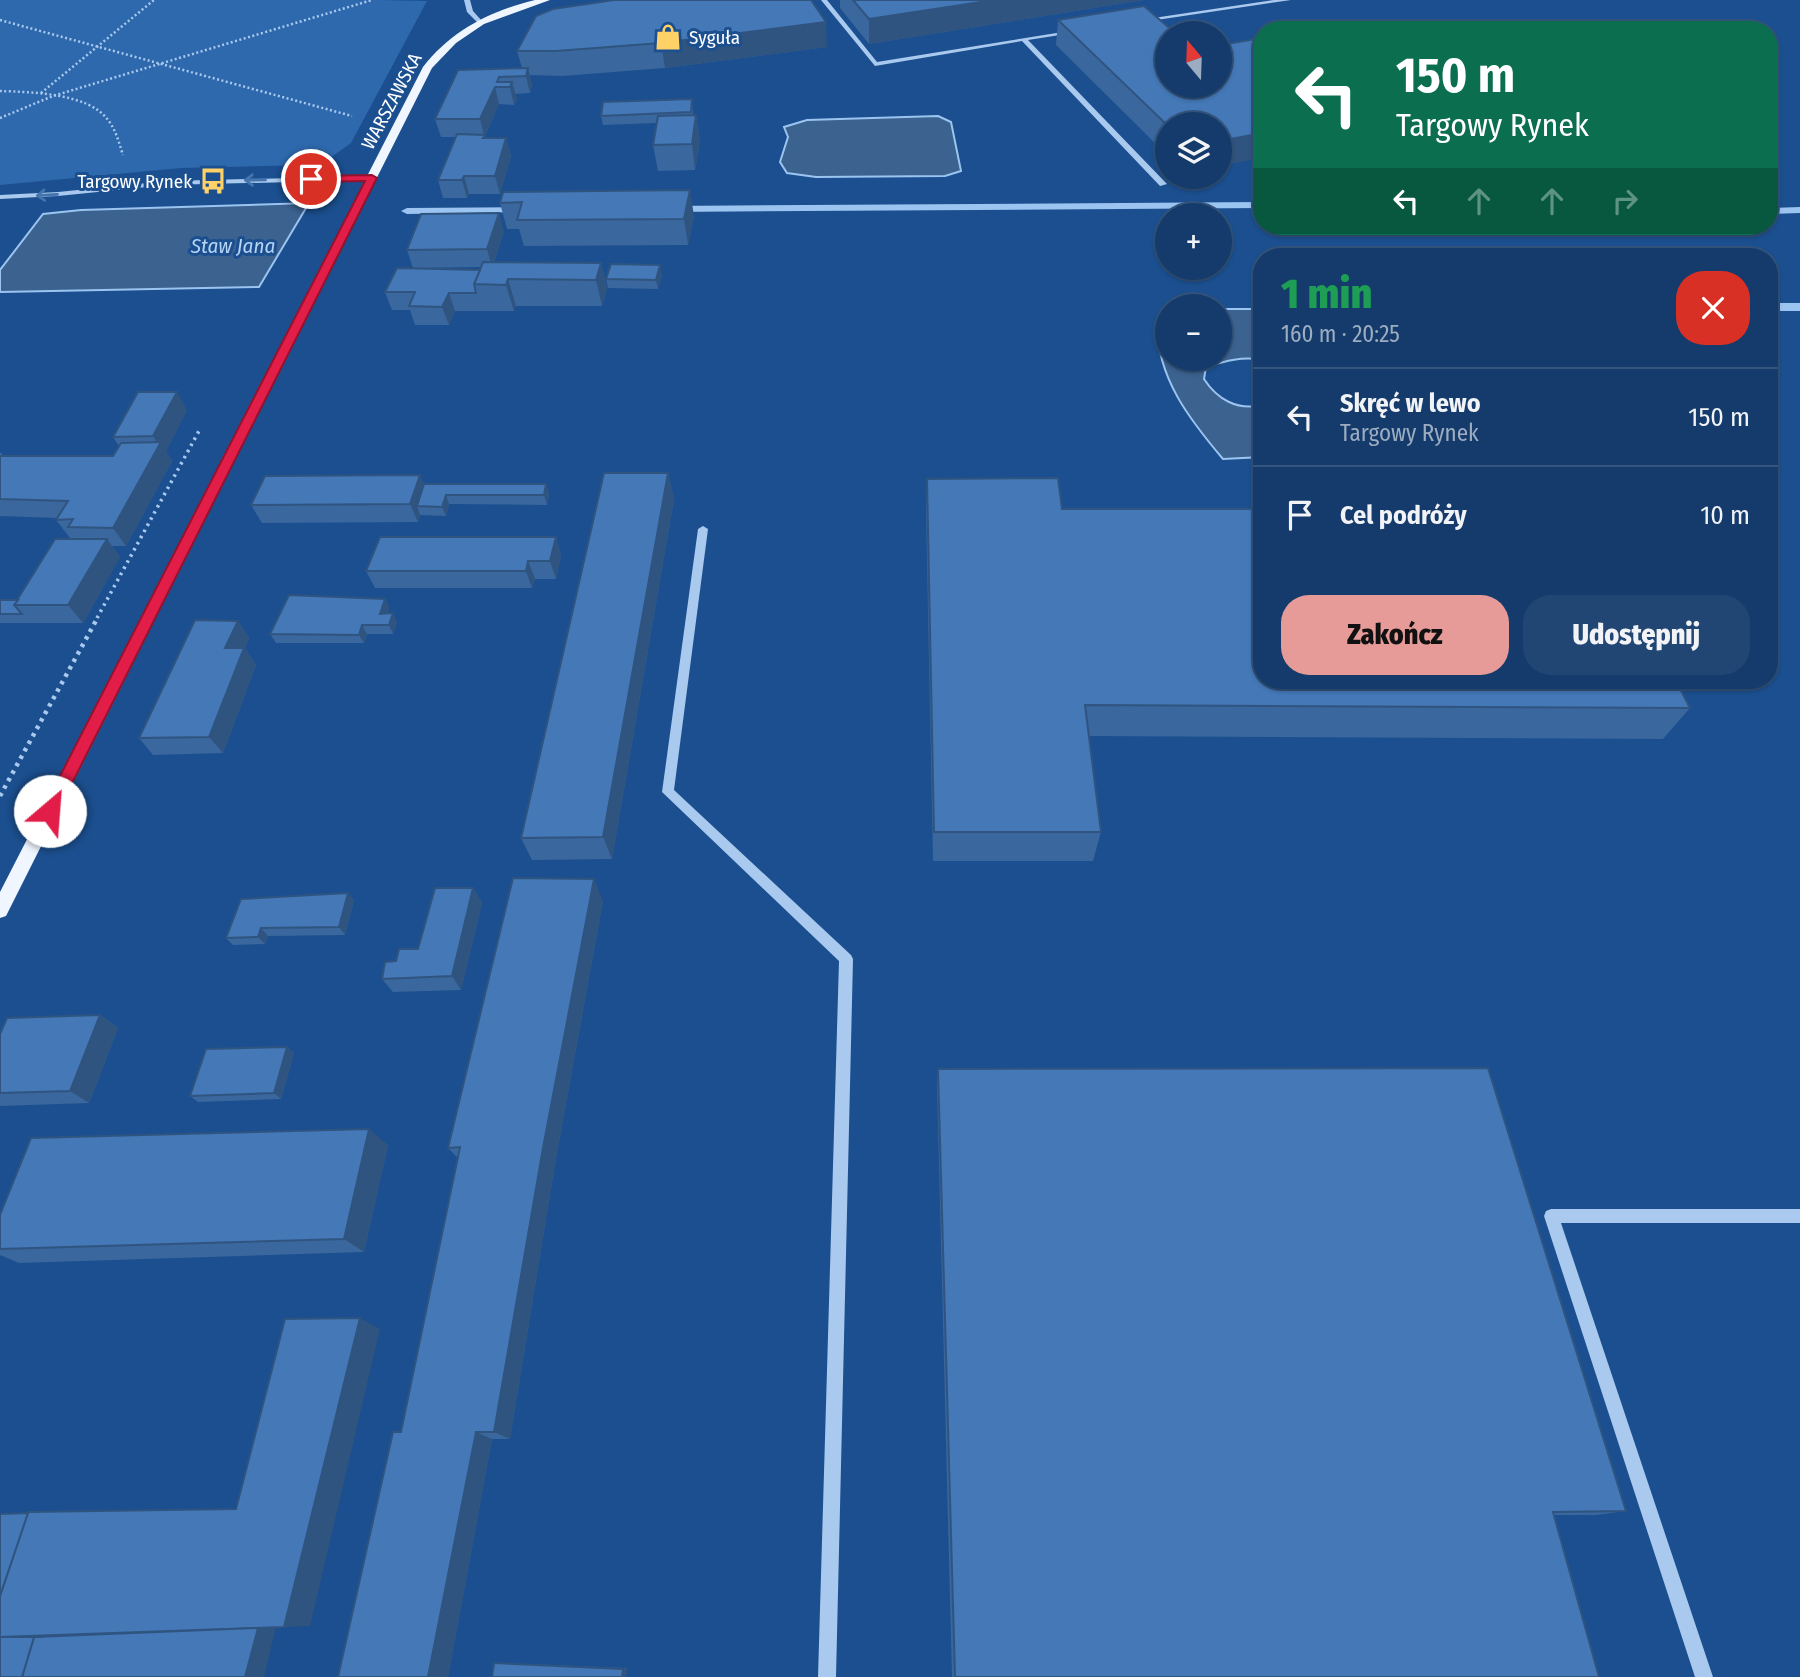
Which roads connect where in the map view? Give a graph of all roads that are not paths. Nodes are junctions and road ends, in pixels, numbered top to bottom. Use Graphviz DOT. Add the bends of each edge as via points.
graph roads {
  1 [pos="467,0"];
  2 [pos="546,0"];
  3 [pos="824,0"];
  4 [pos="1288,0"];
  5 [pos="479,21"];
  6 [pos="1130,22"];
  7 [pos="1076,30"];
  8 [pos="1023,39"];
  9 [pos="1155,176"];
  10 [pos="372,178"];
  11 [pos="0,197"];
  12 [pos="703,529"];
  13 [pos="0,910"];
  14 [pos="1800,1216"];
  15 [pos="827,1677"];
  16 [pos="1704,1677"];
  1 -- 5 [label="street"];
  2 -- 5 [label="main road, WARSZAWSKA"];
  3 -- 8 [label="street" via="875,64"];
  4 -- 6 [label="street"];
  5 -- 10 [label="main road, WARSZAWSKA" via="451,40 428,67"];
  7 -- 8 [label="street"];
  8 -- 9 [label="street"];
  10 -- 11 [label="street, one-way" via="167,183"];
  10 -- 13 [label="main road, WARSZAWSKA"];
  12 -- 15 [label="street" via="668,792 846,959"];
  14 -- 16 [label="street" via="1551,1216"];
}
